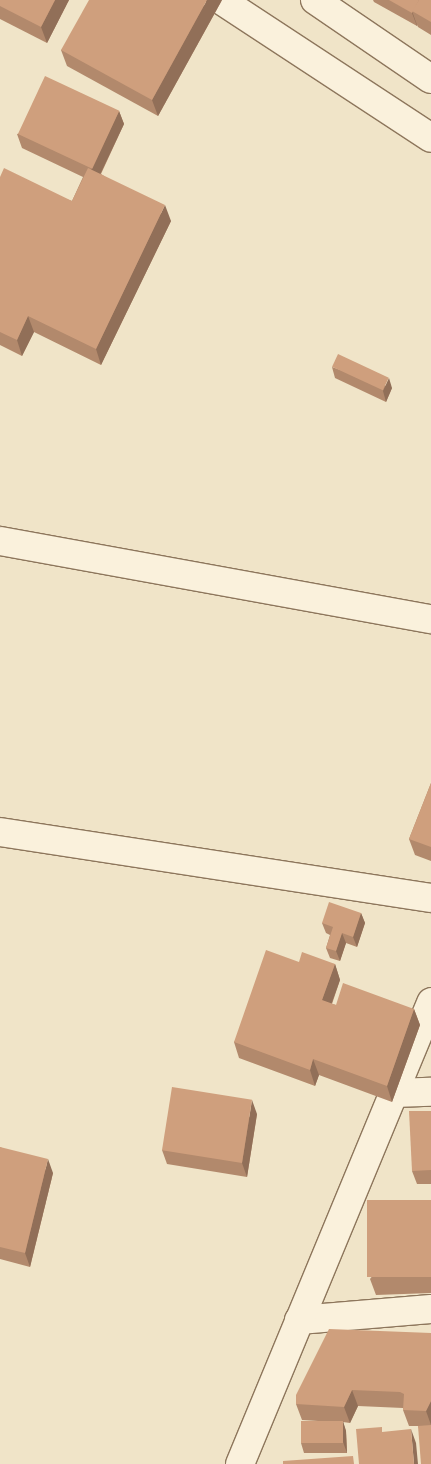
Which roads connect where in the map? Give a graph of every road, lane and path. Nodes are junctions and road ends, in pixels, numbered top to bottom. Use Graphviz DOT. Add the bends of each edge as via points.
graph roads {
  1 [pos="221,0"];
  2 [pos="315,0"];
  3 [pos="431,79"];
  4 [pos="431,138"];
  5 [pos="0,541"];
  6 [pos="431,619"];
  7 [pos="0,832"];
  8 [pos="431,898"];
  9 [pos="431,1002"];
  10 [pos="431,1092"];
  11 [pos="393,1093"];
  12 [pos="431,1309"];
  13 [pos="299,1320"];
  14 [pos="240,1464"];
  1 -- 4 [label="street"];
  2 -- 3 [label="street"];
  5 -- 6 [label="street"];
  7 -- 8 [label="street"];
  9 -- 11 [label="street"];
  10 -- 11 [label="street"];
  11 -- 13 [label="street"];
  12 -- 13 [label="street"];
  13 -- 14 [label="street"];
}
